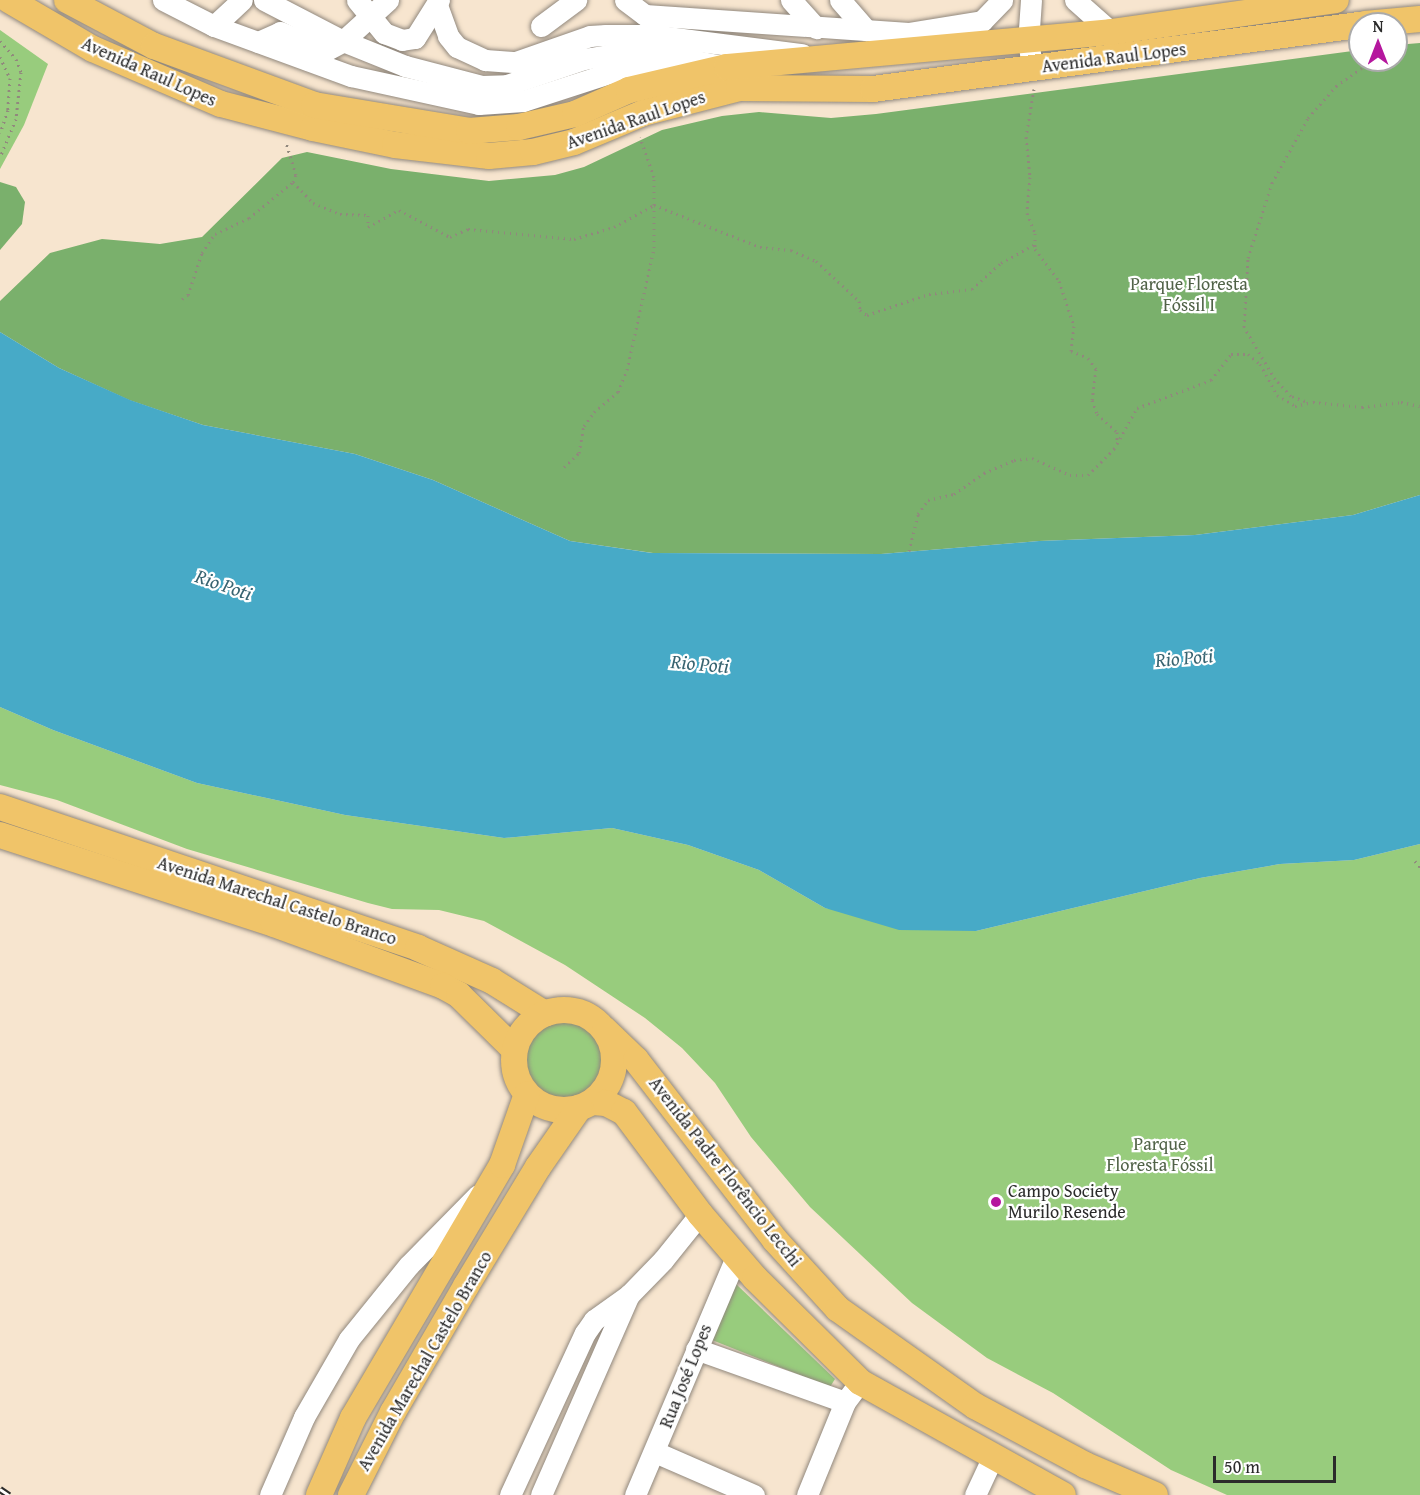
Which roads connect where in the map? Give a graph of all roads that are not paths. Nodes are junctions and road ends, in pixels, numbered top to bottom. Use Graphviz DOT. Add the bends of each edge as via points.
graph roads {
  1 [pos="9,0"];
  2 [pos="67,0"];
  3 [pos="163,0"];
  4 [pos="242,0"];
  5 [pos="264,0"];
  6 [pos="388,0"];
  7 [pos="576,0"];
  8 [pos="625,0"];
  9 [pos="791,0"];
  10 [pos="840,0"];
  11 [pos="1002,0"];
  12 [pos="1031,0"];
  13 [pos="1075,0"];
  14 [pos="1336,0"];
  15 [pos="363,7"];
  16 [pos="434,10"];
  17 [pos="214,26"];
  18 [pos="541,26"];
  19 [pos="1348,27"];
  20 [pos="816,28"];
  21 [pos="866,30"];
  22 [pos="1111,32"];
  23 [pos="1028,39"];
  24 [pos="343,41"];
  25 [pos="316,55"];
  26 [pos="832,59"];
  27 [pos="776,64"];
  28 [pos="726,67"];
  29 [pos="513,74"];
  30 [pos="681,75"];
  31 [pos="1033,75"];
  32 [pos="448,76"];
  33 [pos="0,807"];
  34 [pos="40,821"];
  35 [pos="0,836"];
  36 [pos="27,845"];
  37 [pos="288,902"];
  38 [pos="274,924"];
  39 [pos="545,1014"];
  40 [pos="605,1030"];
  41 [pos="515,1050"];
  42 [pos="527,1094"];
  43 [pos="586,1105"];
  44 [pos="493,1179"];
  45 [pos="700,1214"];
  46 [pos="736,1257"];
  47 [pos="629,1294"];
  48 [pos="696,1349"];
  49 [pos="860,1382"];
  50 [pos="845,1402"];
  51 [pos="1052,1448"];
  52 [pos="655,1452"];
  53 [pos="992,1459"];
  54 [pos="1037,1482"];
  55 [pos="513,1490"];
  56 [pos="270,1495"];
  57 [pos="319,1495"];
  58 [pos="351,1495"];
  59 [pos="541,1495"];
  60 [pos="635,1495"];
  61 [pos="754,1495"];
  62 [pos="807,1495"];
  63 [pos="975,1495"];
  64 [pos="1063,1495"];
  65 [pos="1155,1495"];
  1 -- 31 [label="main road, Avenida Raul Lopes" via="135,69 221,104 288,123 396,145 489,156 533,152 574,142 643,113 739,88 873,89"];
  2 -- 30 [label="main road, Avenida Raul Lopes" via="153,46 314,105 469,131 519,127 575,114"];
  3 -- 17 [label="street"];
  4 -- 17 [label="street"];
  5 -- 24 [label="street"];
  6 -- 15 [label="street"];
  7 -- 18 [label="street"];
  8 -- 20 [label="street" via="645,15"];
  9 -- 20 [label="street"];
  10 -- 21 [label="street"];
  11 -- 21 [label="street" via="992,15 968,25 908,33"];
  12 -- 23 [label="street"];
  13 -- 22 [label="street"];
  14 -- 22 [label="main road, Avenida Raul Lopes"];
  15 -- 16 [label="street" via="384,33 402,40 415,38"];
  15 -- 24 [label="street"];
  16 -- 26 [label="street" via="457,46 485,60 516,62 606,34 662,36"];
  16 -- 29 [label="street" via="437,44 452,57"];
  17 -- 25 [label="street" via="258,42 280,32"];
  19 -- 31 [label="main road, Avenida Raul Lopes"];
  20 -- 21 [label="street"];
  22 -- 23 [label="main road, Avenida Raul Lopes"];
  23 -- 26 [label="main road, Avenida Raul Lopes"];
  23 -- 31 [label="street"];
  24 -- 25 [label="street"];
  24 -- 32 [label="street" via="405,66"];
  25 -- 30 [label="street" via="351,76 451,98 514,94 605,63 652,64"];
  26 -- 27 [label="main road, Avenida Raul Lopes"];
  27 -- 28 [label="main road, Avenida Raul Lopes"];
  27 -- 29 [label="street" via="688,49 621,44 577,51"];
  28 -- 30 [label="main road, Avenida Raul Lopes"];
  28 -- 32 [label="street" via="674,57 621,53 584,59 507,85 482,86"];
  29 -- 32 [label="street"];
  33 -- 34 [label="main road, Avenida Marechal Castelo Branco"];
  34 -- 36 [label="main road"];
  34 -- 37 [label="main road, Avenida Marechal Castelo Branco"];
  35 -- 36 [label="main road, Avenida Marechal Castelo Branco"];
  36 -- 38 [label="main road, Avenida Marechal Castelo Branco"];
  37 -- 38 [label="main road"];
  37 -- 39 [label="main road, Avenida Marechal Castelo Branco" via="418,948 492,981"];
  38 -- 41 [label="main road, Avenida Marechal Castelo Branco" via="443,986 459,995"];
  39 -- 40 [label="main road" via="578,1012"];
  39 -- 41 [label="main road" via="531,1022"];
  40 -- 43 [label="main road" via="615,1061 612,1077"];
  40 -- 51 [label="main road, Avenida Padre Florêncio Lecchi" via="636,1060 775,1240 838,1309 975,1407"];
  41 -- 42 [label="main road" via="514,1066"];
  42 -- 43 [label="main road" via="542,1105 560,1110"];
  42 -- 44 [label="main road, Avenida Marechal Castelo Branco" via="518,1125"];
  43 -- 45 [label="main road" via="606,1103 624,1112"];
  43 -- 58 [label="main road, Avenida Marechal Castelo Branco" via="537,1167 393,1412"];
  44 -- 56 [label="street" via="409,1265 349,1340 304,1417"];
  44 -- 57 [label="main road, Avenida Marechal Castelo Branco" via="353,1418"];
  45 -- 46 [label="main road"];
  45 -- 47 [label="street"];
  46 -- 48 [label="street, Rua José Lopes"];
  46 -- 49 [label="main road" via="813,1339"];
  47 -- 55 [label="street" via="594,1320 585,1334"];
  47 -- 59 [label="street"];
  48 -- 50 [label="street"];
  48 -- 52 [label="street, Rua José Lopes"];
  49 -- 50 [label="street"];
  49 -- 53 [label="main road"];
  50 -- 62 [label="street"];
  51 -- 54 [label="main road"];
  51 -- 65 [label="main road, Avenida Padre Florêncio Lecchi"];
  52 -- 60 [label="street, Rua José Lopes"];
  52 -- 61 [label="street"];
  53 -- 54 [label="main road"];
  53 -- 63 [label="street"];
  54 -- 64 [label="main road"];
  55 -- 59 [label="street"];
}
